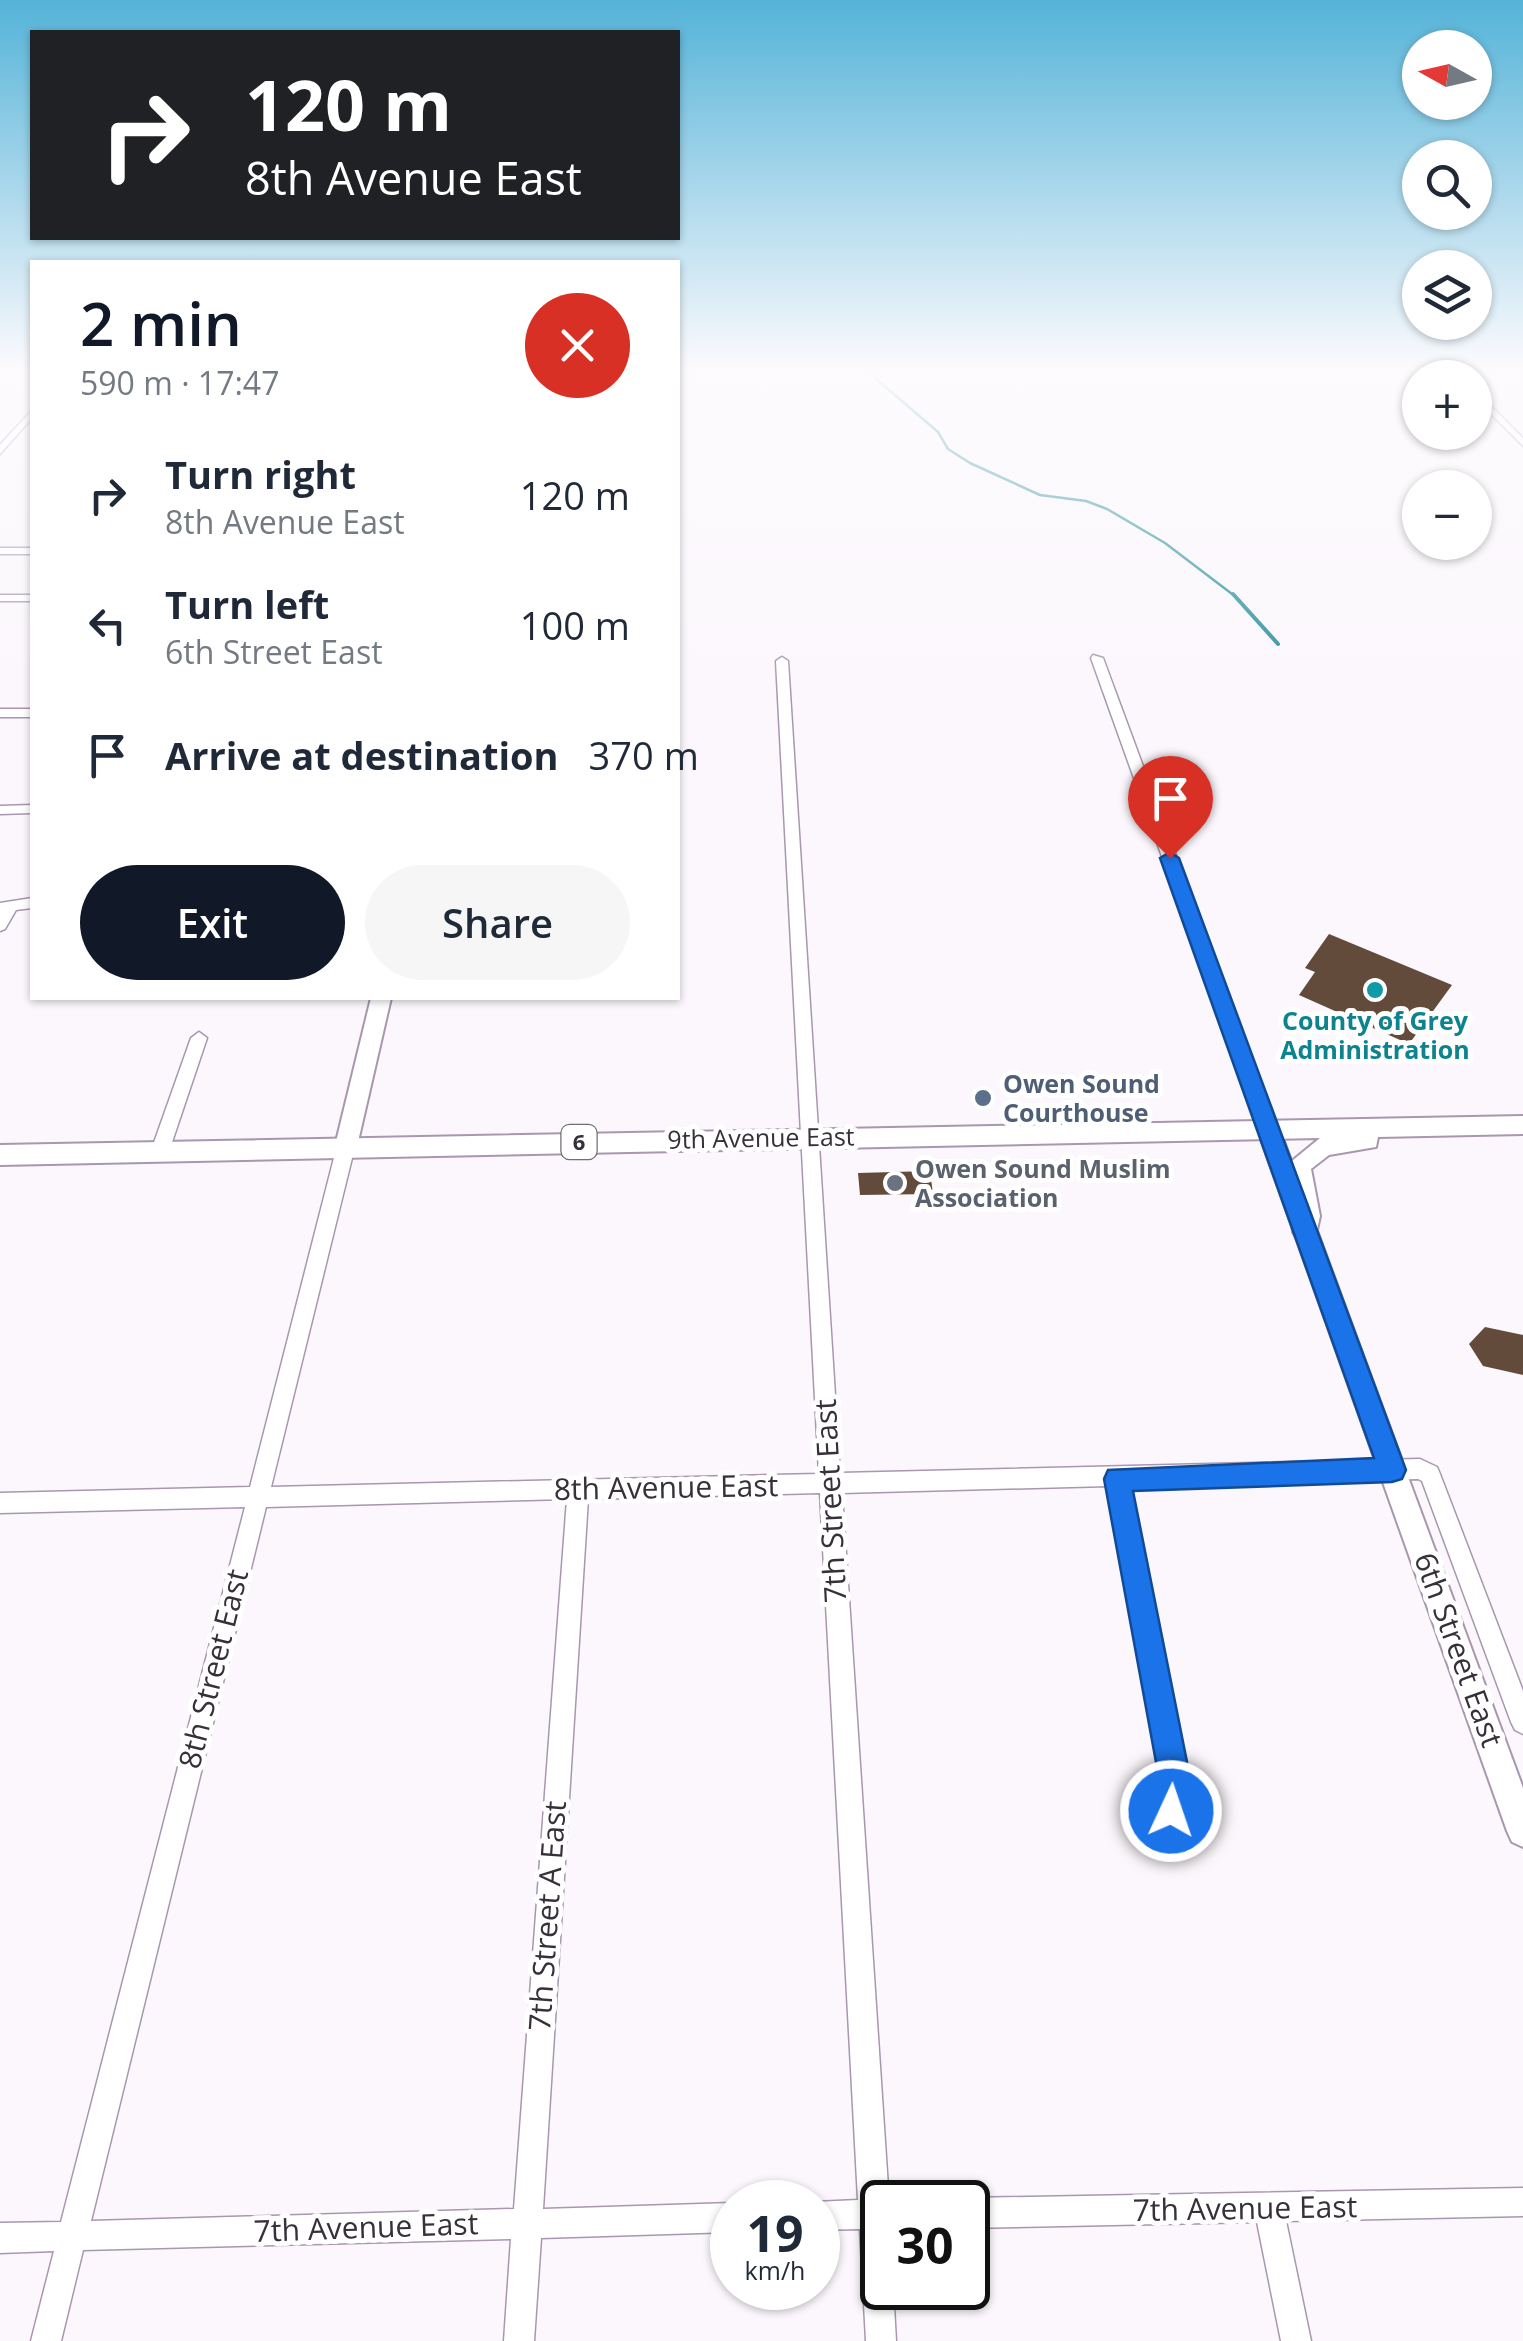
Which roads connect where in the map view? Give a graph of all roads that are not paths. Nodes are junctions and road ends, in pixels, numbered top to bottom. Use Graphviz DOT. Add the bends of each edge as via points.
graph roads {
  1 [pos="0,551"];
  2 [pos="30,551"];
  3 [pos="0,598"];
  4 [pos="30,598"];
  5 [pos="1097,658"];
  6 [pos="782,661"];
  7 [pos="30,713"];
  8 [pos="0,714"];
  9 [pos="30,809"];
  10 [pos="0,810"];
  11 [pos="30,903"];
  12 [pos="5,907"];
  13 [pos="0,926"];
  14 [pos="381,1000"];
  15 [pos="199,1038"];
  16 [pos="1523,1124"];
  17 [pos="1426,1126"];
  18 [pos="1268,1128"];
  19 [pos="812,1137"];
  20 [pos="346,1146"];
  21 [pos="160,1151"];
  22 [pos="0,1155"];
  23 [pos="1306,1232"];
  24 [pos="1392,1470"];
  25 [pos="1117,1479"];
  26 [pos="829,1484"];
  27 [pos="578,1490"];
  28 [pos="258,1496"];
  29 [pos="0,1503"];
  30 [pos="1523,1722"];
  31 [pos="1176,1782"];
  32 [pos="1523,1831"];
  33 [pos="876,2180"];
  34 [pos="1523,2202"];
  35 [pos="1269,2209"];
  36 [pos="990,2213"];
  37 [pos="710,2219"];
  38 [pos="527,2223"];
  39 [pos="71,2237"];
  40 [pos="0,2238"];
  41 [pos="880,2310"];
  42 [pos="46,2341"];
  43 [pos="519,2341"];
  44 [pos="881,2341"];
  45 [pos="1296,2341"];
  1 -- 2 [label="street"];
  3 -- 4 [label="street"];
  5 -- 18 [label="street, 6th Street East"];
  6 -- 19 [label="street, 7th Street East"];
  7 -- 8 [label="street"];
  9 -- 10 [label="street"];
  11 -- 12 [label="street"];
  12 -- 13 [label="street"];
  14 -- 20 [label="main road, 8th Street East"];
  15 -- 21 [label="street"];
  16 -- 17 [label="highway, 9th Avenue East / 6"];
  17 -- 18 [label="highway, 9th Avenue East / 6"];
  17 -- 23 [label="highway" via="1322,1147 1307,1156 1297,1178 1310,1222"];
  18 -- 19 [label="highway, 9th Avenue East / 6"];
  18 -- 23 [label="main road, 6th Street East"];
  19 -- 20 [label="highway, 9th Avenue East / 6"];
  19 -- 26 [label="street, 7th Street East"];
  20 -- 21 [label="highway, 9th Avenue East / 6"];
  20 -- 28 [label="street, 8th Street East"];
  21 -- 22 [label="highway, 9th Avenue East / 6"];
  23 -- 24 [label="main road, 6th Street East"];
  24 -- 25 [label="street, 8th Avenue East"];
  24 -- 30 [label="street, 6th Street East" via="1430,1474"];
  24 -- 32 [label="main road, 6th Street East"];
  25 -- 26 [label="street, 8th Avenue East"];
  25 -- 31 [label="street"];
  26 -- 27 [label="street, 8th Avenue East"];
  26 -- 33 [label="street, 7th Street East"];
  27 -- 28 [label="street, 8th Avenue East"];
  27 -- 38 [label="street, 7th Street A East"];
  28 -- 29 [label="street, 8th Avenue East"];
  28 -- 39 [label="street, 8th Street East"];
  34 -- 35 [label="street, 7th Avenue East"];
  35 -- 36 [label="street, 7th Avenue East"];
  35 -- 45 [label="street"];
  37 -- 38 [label="street, 7th Avenue East"];
  38 -- 39 [label="street, 7th Avenue East"];
  38 -- 43 [label="street, 7th Street A East"];
  39 -- 40 [label="street, 7th Avenue East"];
  39 -- 42 [label="street, 8th Street East"];
  41 -- 44 [label="street, 7th Street East"];
}
